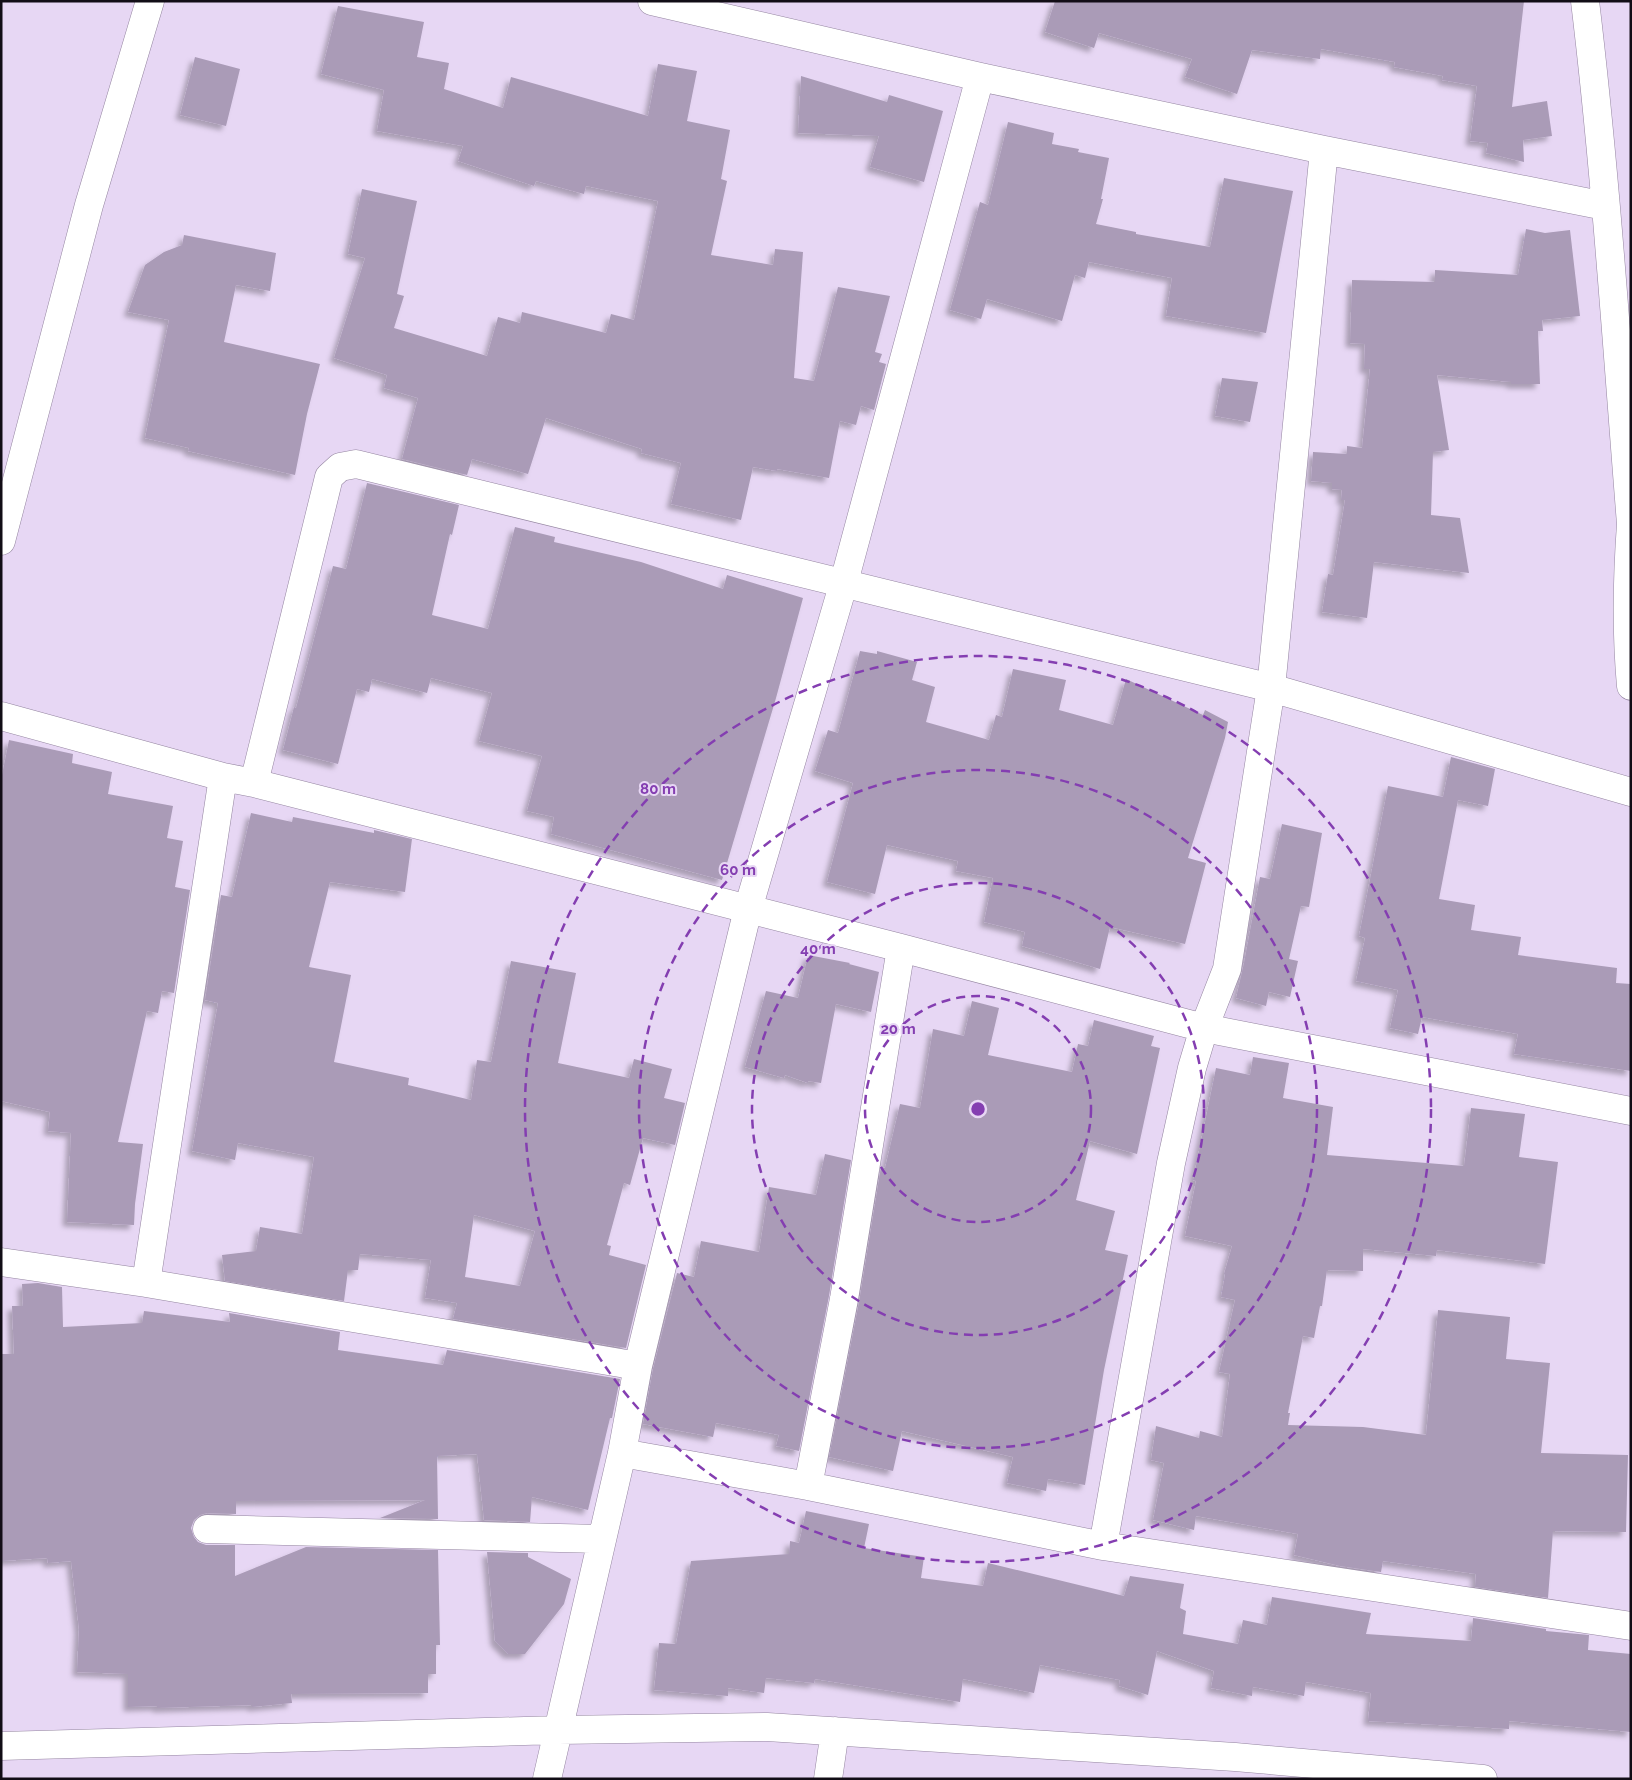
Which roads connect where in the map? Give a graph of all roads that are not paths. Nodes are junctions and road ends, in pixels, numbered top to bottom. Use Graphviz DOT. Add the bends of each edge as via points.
graph roads {
  1 [pos="150,1"];
  2 [pos="652,1"];
  3 [pos="1585,1"];
  4 [pos="980,77"];
  5 [pos="1324,150"];
  6 [pos="1605,206"];
  7 [pos="1631,524"];
  8 [pos="1,541"];
  9 [pos="844,582"];
  10 [pos="1631,686"];
  11 [pos="1271,688"];
  12 [pos="1,716"];
  13 [pos="223,777"];
  14 [pos="254,782"];
  15 [pos="1631,792"];
  16 [pos="748,910"];
  17 [pos="901,948"];
  18 [pos="1204,1028"];
  19 [pos="1631,1111"];
  20 [pos="1,1262"];
  21 [pos="146,1283"];
  22 [pos="638,1366"];
  23 [pos="622,1453"];
  24 [pos="808,1486"];
  25 [pos="206,1529"];
  26 [pos="601,1539"];
  27 [pos="1104,1546"];
  28 [pos="1631,1626"];
  29 [pos="558,1730"];
  30 [pos="835,1731"];
  31 [pos="1,1746"];
  32 [pos="1233,1768"];
  33 [pos="547,1779"];
  34 [pos="828,1779"];
  35 [pos="1482,1779"];
  1 -- 8 [label="street" via="89,205"];
  2 -- 4 [label="street"];
  3 -- 6 [label="street"];
  4 -- 5 [label="street"];
  4 -- 9 [label="street"];
  5 -- 6 [label="street"];
  5 -- 11 [label="street"];
  6 -- 7 [label="street"];
  7 -- 10 [label="street" via="1627,629"];
  9 -- 11 [label="street"];
  9 -- 14 [label="street" via="356,464 340,467 329,477"];
  9 -- 16 [label="street"];
  11 -- 15 [label="street"];
  11 -- 18 [label="street" via="1227,969"];
  12 -- 13 [label="street"];
  13 -- 14 [label="street"];
  13 -- 21 [label="street"];
  14 -- 16 [label="street"];
  16 -- 17 [label="street"];
  16 -- 22 [label="street"];
  17 -- 18 [label="street"];
  17 -- 24 [label="street" via="844,1299"];
  18 -- 19 [label="street"];
  18 -- 27 [label="street" via="1171,1163"];
  20 -- 21 [label="street"];
  21 -- 22 [label="street"];
  22 -- 23 [label="street"];
  23 -- 24 [label="street"];
  23 -- 26 [label="street"];
  24 -- 27 [label="street"];
  25 -- 26 [label="street"];
  26 -- 29 [label="street"];
  27 -- 28 [label="street"];
  29 -- 30 [label="street" via="715,1726"];
  29 -- 31 [label="street"];
  29 -- 33 [label="street"];
  30 -- 32 [label="street"];
  30 -- 34 [label="street"];
  32 -- 35 [label="street"];
}
